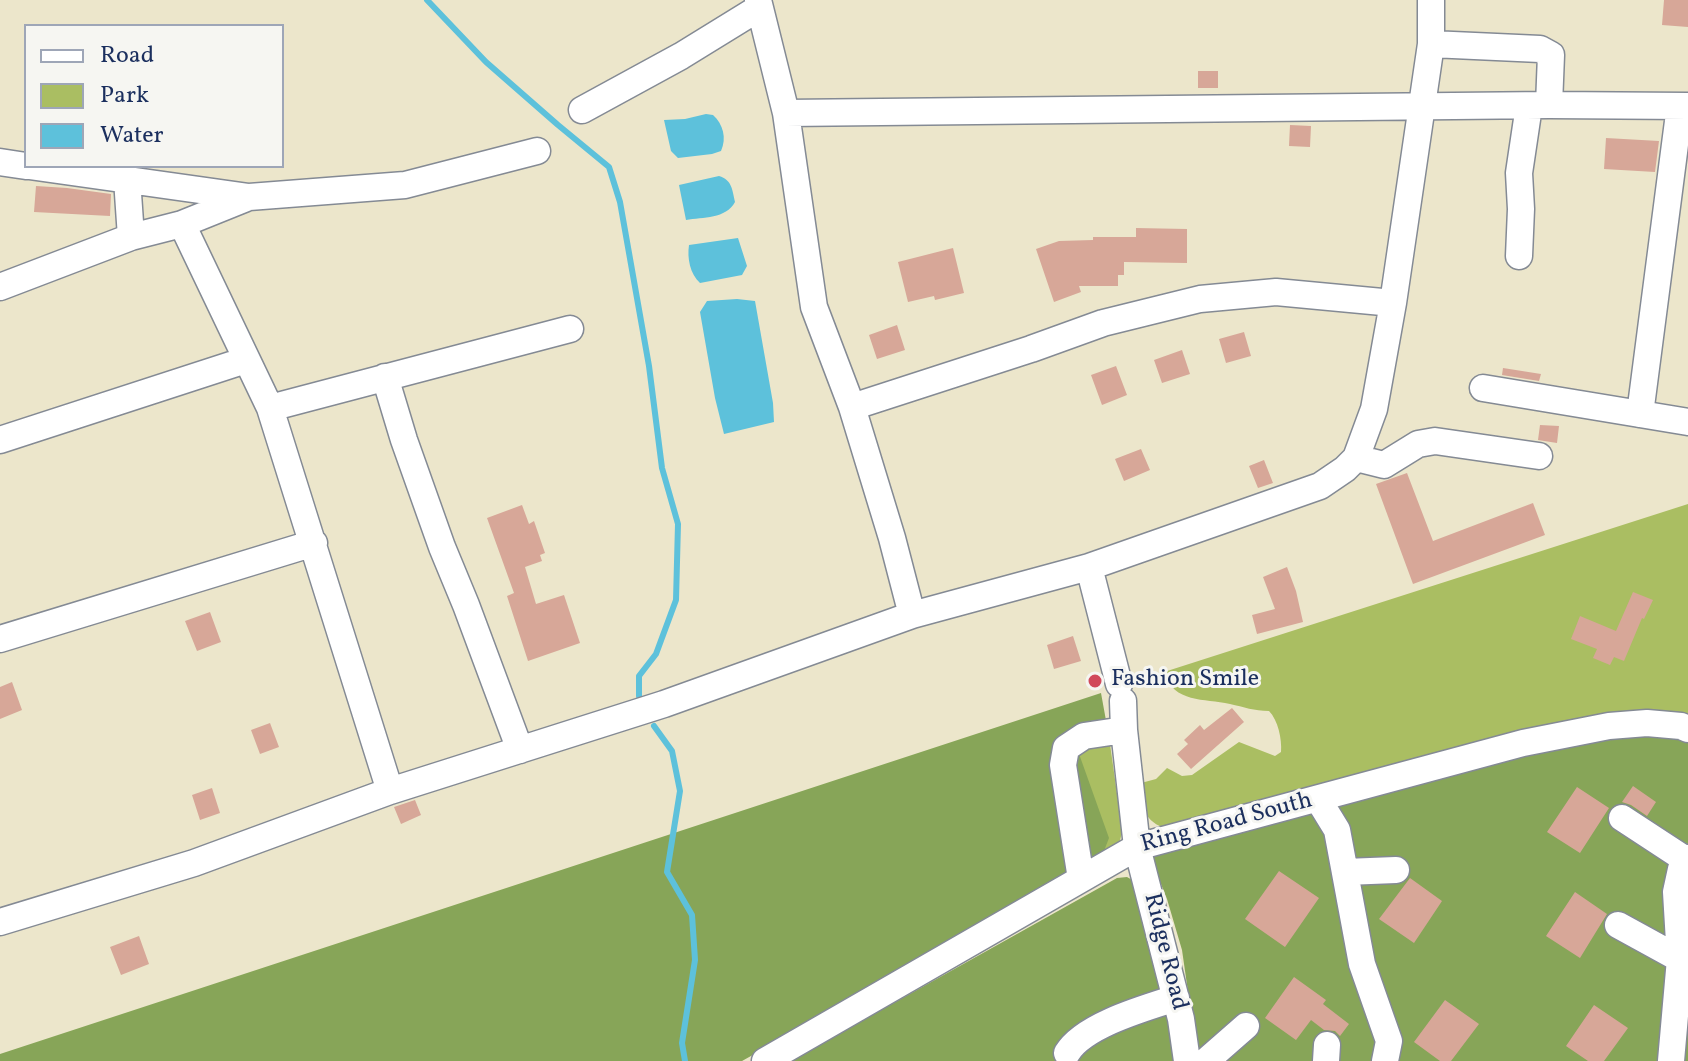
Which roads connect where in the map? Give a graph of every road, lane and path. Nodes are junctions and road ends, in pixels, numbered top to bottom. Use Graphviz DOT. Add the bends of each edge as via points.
graph roads {
  1 [pos="1431,0"];
  2 [pos="758,4"];
  3 [pos="1431,44"];
  4 [pos="1539,105"];
  5 [pos="1422,106"];
  6 [pos="1684,106"];
  7 [pos="582,110"];
  8 [pos="786,113"];
  9 [pos="537,151"];
  10 [pos="0,162"];
  11 [pos="24,165"];
  12 [pos="43,168"];
  13 [pos="127,179"];
  14 [pos="249,197"];
  15 [pos="182,224"];
  16 [pos="131,237"];
  17 [pos="1519,256"];
  18 [pos="0,287"];
  19 [pos="1393,303"];
  20 [pos="570,329"];
  21 [pos="246,360"];
  22 [pos="385,377"];
  23 [pos="1483,388"];
  24 [pos="852,407"];
  25 [pos="270,408"];
  26 [pos="1640,414"];
  27 [pos="1688,422"];
  28 [pos="0,440"];
  29 [pos="1539,456"];
  30 [pos="1356,458"];
  31 [pos="314,543"];
  32 [pos="1089,567"];
  33 [pos="912,615"];
  34 [pos="0,639"];
  35 [pos="1688,729"];
  36 [pos="1124,730"];
  37 [pos="520,750"];
  38 [pos="390,791"];
  39 [pos="1318,799"];
  40 [pos="1622,818"];
  41 [pos="1137,847"];
  42 [pos="1687,859"];
  43 [pos="1396,870"];
  44 [pos="1345,872"];
  45 [pos="1081,879"];
  46 [pos="0,922"];
  47 [pos="1618,925"];
  48 [pos="1684,959"];
  49 [pos="1176,998"];
  50 [pos="1246,1026"];
  51 [pos="1067,1053"];
  52 [pos="765,1061"];
  53 [pos="1187,1061"];
  54 [pos="1206,1061"];
  55 [pos="1385,1061"];
  56 [pos="1671,1061"];
  1 -- 3 [label="street"];
  2 -- 7 [label="street" via="681,56"];
  2 -- 8 [label="street"];
  3 -- 4 [label="street" via="1540,49 1551,55"];
  3 -- 5 [label="street"];
  4 -- 5 [label="street"];
  4 -- 6 [label="street"];
  4 -- 17 [label="street" via="1519,173"];
  5 -- 8 [label="street"];
  5 -- 19 [label="street"];
  6 -- 26 [label="street"];
  8 -- 24 [label="street" via="814,307"];
  9 -- 14 [label="street" via="405,185"];
  10 -- 11 [label="street"];
  12 -- 13 [label="street"];
  13 -- 14 [label="street"];
  13 -- 16 [label="street"];
  14 -- 15 [label="street"];
  15 -- 16 [label="street"];
  15 -- 21 [label="street"];
  16 -- 18 [label="street"];
  19 -- 24 [label="street" via="1276,292 1200,299 1103,323"];
  19 -- 30 [label="street" via="1374,409"];
  20 -- 22 [label="street"];
  21 -- 25 [label="street"];
  21 -- 28 [label="street"];
  22 -- 25 [label="street"];
  22 -- 37 [label="street" via="442,547"];
  23 -- 26 [label="street"];
  24 -- 33 [label="street"];
  25 -- 31 [label="street"];
  26 -- 27 [label="street"];
  29 -- 30 [label="street" via="1435,441 1418,444 1384,465"];
  30 -- 32 [label="street" via="1320,486"];
  31 -- 34 [label="street"];
  31 -- 38 [label="street"];
  32 -- 33 [label="street"];
  32 -- 36 [label="street, Ridge Road" via="1121,692"];
  33 -- 37 [label="street"];
  35 -- 39 [label="street, Ring Road South" via="1647,723 1609,726 1523,743"];
  36 -- 41 [label="street, Ridge Road"];
  36 -- 45 [label="street" via="1084,736 1066,748 1063,765"];
  37 -- 38 [label="street"];
  38 -- 46 [label="street" via="194,863"];
  39 -- 41 [label="street, Ring Road South"];
  39 -- 44 [label="street" via="1337,830"];
  40 -- 42 [label="street"];
  41 -- 45 [label="street, Ring Road South"];
  41 -- 49 [label="street, Ridge Road"];
  42 -- 48 [label="street" via="1676,892"];
  43 -- 44 [label="street"];
  44 -- 55 [label="street" via="1362,964 1389,1041"];
  45 -- 52 [label="street, Ring Road South"];
  47 -- 48 [label="street"];
  48 -- 56 [label="street"];
  49 -- 51 [label="street" via="1086,1033"];
  49 -- 53 [label="street, Ridge Road"];
  50 -- 54 [label="street"];
}
